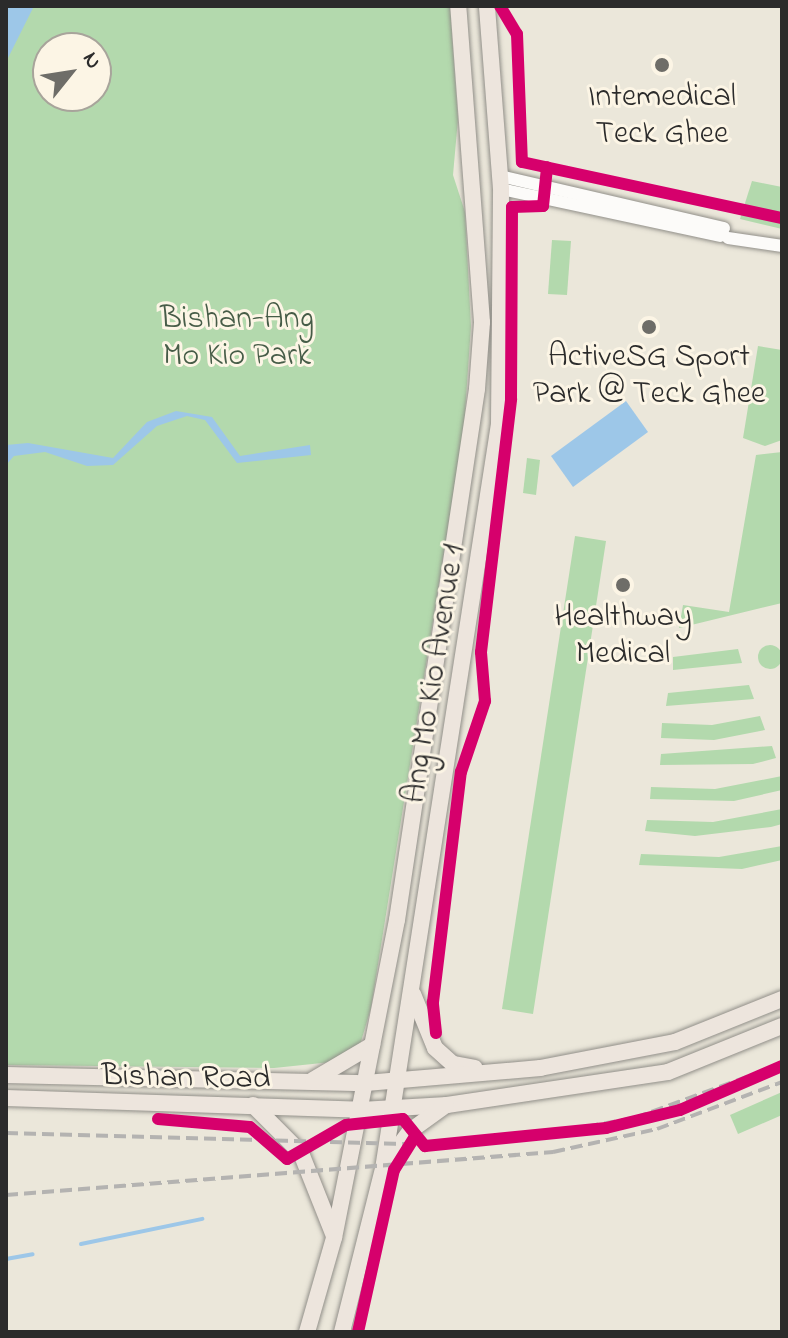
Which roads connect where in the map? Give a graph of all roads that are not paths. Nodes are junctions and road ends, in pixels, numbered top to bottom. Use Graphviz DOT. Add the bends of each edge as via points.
graph roads {
  1 [pos="458,6"];
  2 [pos="487,6"];
  3 [pos="501,183"];
  4 [pos="726,233"];
  5 [pos="782,238"];
  6 [pos="782,246"];
  7 [pos="412,989"];
  8 [pos="782,999"];
  9 [pos="782,1026"];
  10 [pos="372,1045"];
  11 [pos="493,1072"];
  12 [pos="6,1075"];
  13 [pos="396,1080"];
  14 [pos="311,1081"];
  15 [pos="366,1083"];
  16 [pos="6,1098"];
  17 [pos="253,1105"];
  18 [pos="447,1105"];
  19 [pos="392,1109"];
  20 [pos="361,1110"];
  21 [pos="383,1169"];
  22 [pos="334,1238"];
  23 [pos="307,1332"];
  24 [pos="342,1332"];
  1 -- 10 [label="main road, Ang Mo Kio Avenue 1" via="482,322 477,389 421,785"];
  2 -- 3 [label="main road, Ang Mo Kio Avenue 1"];
  3 -- 4 [label="street"];
  3 -- 7 [label="main road, Ang Mo Kio Avenue 1" via="499,424"];
  4 -- 5 [label="street"];
  4 -- 6 [label="street"];
  7 -- 11 [label="main road" via="435,1048 453,1064"];
  7 -- 13 [label="main road, Ang Mo Kio Avenue 1"];
  8 -- 11 [label="main road, Bishan Road" via="675,1042"];
  9 -- 18 [label="main road, Bishan Road" via="668,1072"];
  10 -- 14 [label="main road"];
  10 -- 15 [label="main road, Ang Mo Kio Avenue 1"];
  11 -- 13 [label="main road, Bishan Road"];
  12 -- 14 [label="main road, Bishan Road"];
  13 -- 15 [label="main road, Bishan Road"];
  13 -- 19 [label="main road, Ang Mo Kio Avenue 1"];
  14 -- 15 [label="main road, Bishan Road"];
  15 -- 20 [label="main road, Ang Mo Kio Avenue 1"];
  16 -- 17 [label="main road, Bishan Road"];
  17 -- 20 [label="main road, Bishan Road"];
  17 -- 22 [label="main road" via="301,1153"];
  18 -- 19 [label="main road, Bishan Road"];
  18 -- 21 [label="main road" via="410,1131"];
  19 -- 20 [label="main road, Bishan Road"];
  19 -- 21 [label="main road, Ang Mo Kio Avenue 1"];
  20 -- 22 [label="main road, Ang Mo Kio Avenue 1"];
  21 -- 24 [label="main road, Ang Mo Kio Avenue 1"];
  22 -- 23 [label="main road, Ang Mo Kio Avenue 1"];
}
